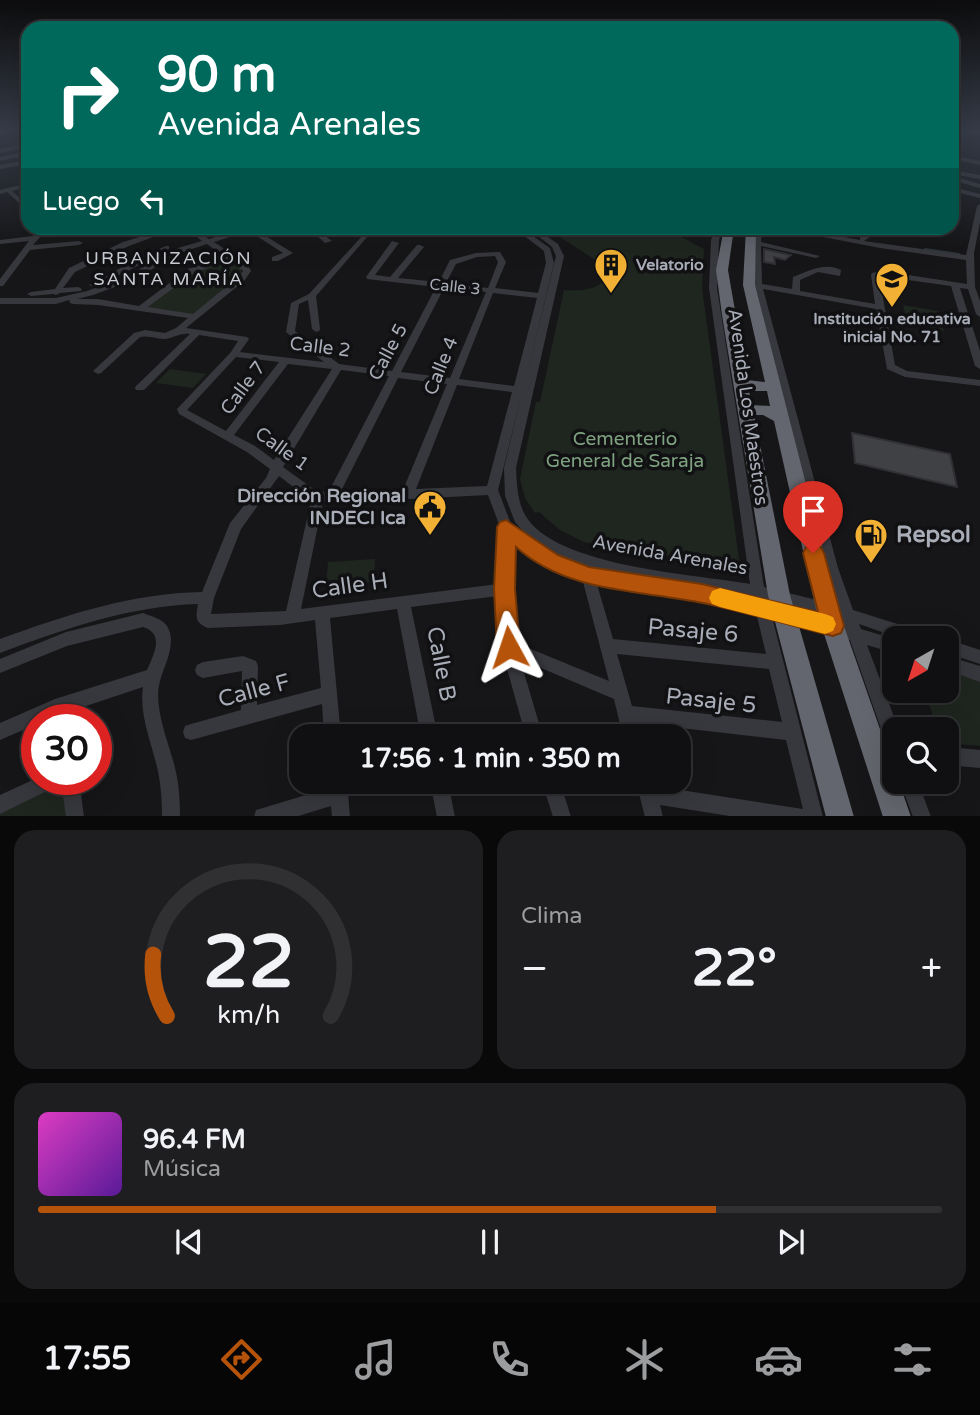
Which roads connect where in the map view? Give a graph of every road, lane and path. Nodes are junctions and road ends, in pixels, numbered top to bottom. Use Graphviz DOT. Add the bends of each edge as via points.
graph roads {
  1 [pos="959,175"];
  2 [pos="959,177"];
  3 [pos="980,177"];
  4 [pos="980,186"];
  5 [pos="21,187"];
  6 [pos="8,190"];
  7 [pos="959,191"];
  8 [pos="0,192"];
  9 [pos="980,196"];
  10 [pos="21,202"];
  11 [pos="980,206"];
  12 [pos="977,231"];
  13 [pos="30,235"];
  14 [pos="38,235"];
  15 [pos="150,235"];
  16 [pos="199,235"];
  17 [pos="214,235"];
  18 [pos="221,235"];
  19 [pos="261,235"];
  20 [pos="320,235"];
  21 [pos="366,235"];
  22 [pos="452,235"];
  23 [pos="526,235"];
  24 [pos="540,235"];
  25 [pos="717,235"];
  26 [pos="728,235"];
  27 [pos="754,235"];
  28 [pos="830,235"];
  29 [pos="839,235"];
  30 [pos="869,235"];
  31 [pos="146,236"];
  32 [pos="204,239"];
  33 [pos="863,239"];
  34 [pos="328,241"];
  35 [pos="446,241"];
  36 [pos="0,242"];
  37 [pos="79,243"];
  38 [pos="28,248"];
  39 [pos="497,254"];
  40 [pos="970,255"];
  41 [pos="816,256"];
  42 [pos="231,257"];
  43 [pos="275,259"];
  44 [pos="381,261"];
  45 [pos="404,264"];
  46 [pos="12,268"];
  47 [pos="818,270"];
  48 [pos="0,274"];
  49 [pos="117,275"];
  50 [pos="131,278"];
  51 [pos="392,280"];
  52 [pos="0,284"];
  53 [pos="955,285"];
  54 [pos="443,286"];
  55 [pos="758,286"];
  56 [pos="971,287"];
  57 [pos="490,291"];
  58 [pos="796,292"];
  59 [pos="0,294"];
  60 [pos="312,296"];
  61 [pos="542,296"];
  62 [pos="56,297"];
  63 [pos="0,301"];
  64 [pos="98,302"];
  65 [pos="978,305"];
  66 [pos="881,307"];
  67 [pos="140,309"];
  68 [pos="195,317"];
  69 [pos="316,329"];
  70 [pos="179,330"];
  71 [pos="197,332"];
  72 [pos="234,354"];
  73 [pos="285,361"];
  74 [pos="980,366"];
  75 [pos="338,368"];
  76 [pos="98,371"];
  77 [pos="396,374"];
  78 [pos="453,381"];
  79 [pos="739,382"];
  80 [pos="980,383"];
  81 [pos="772,386"];
  82 [pos="140,388"];
  83 [pos="524,390"];
  84 [pos="745,410"];
  85 [pos="780,418"];
  86 [pos="228,436"];
  87 [pos="276,470"];
  88 [pos="492,490"];
  89 [pos="408,493"];
  90 [pos="324,497"];
  91 [pos="506,527"];
  92 [pos="588,576"];
  93 [pos="505,589"];
  94 [pos="207,598"];
  95 [pos="403,601"];
  96 [pos="770,601"];
  97 [pos="827,609"];
  98 [pos="322,613"];
  99 [pos="848,615"];
  100 [pos="292,617"];
  101 [pos="833,626"];
  102 [pos="882,626"];
  103 [pos="857,634"];
  104 [pos="882,642"];
  105 [pos="0,646"];
  106 [pos="608,646"];
  107 [pos="509,647"];
  108 [pos="959,650"];
  109 [pos="980,657"];
  110 [pos="774,662"];
  111 [pos="0,666"];
  112 [pos="959,667"];
  113 [pos="204,670"];
  114 [pos="980,674"];
  115 [pos="152,676"];
  116 [pos="329,694"];
  117 [pos="621,694"];
  118 [pos="80,704"];
  119 [pos="626,714"];
  120 [pos="249,716"];
  121 [pos="886,717"];
  122 [pos="332,724"];
  123 [pos="427,724"];
  124 [pos="531,724"];
  125 [pos="629,724"];
  126 [pos="21,725"];
  127 [pos="0,732"];
  128 [pos="792,732"];
  129 [pos="191,733"];
  130 [pos="959,757"];
  131 [pos="980,759"];
  132 [pos="322,794"];
  133 [pos="339,794"];
  134 [pos="441,794"];
  135 [pos="555,794"];
  136 [pos="648,794"];
  137 [pos="679,794"];
  138 [pos="913,794"];
  139 [pos="21,795"];
  140 [pos="72,795"];
  141 [pos="0,805"];
  142 [pos="75,816"];
  143 [pos="171,816"];
  144 [pos="265,816"];
  145 [pos="341,816"];
  146 [pos="446,816"];
  147 [pos="562,816"];
  148 [pos="654,816"];
  149 [pos="795,816"];
  150 [pos="814,816"];
  151 [pos="840,816"];
  152 [pos="897,816"];
  153 [pos="922,816"];
  1 -- 3 [label="street"];
  2 -- 4 [label="street"];
  5 -- 6 [label="street"];
  6 -- 8 [label="street"];
  6 -- 10 [label="street"];
  7 -- 9 [label="street"];
  11 -- 12 [label="street"];
  12 -- 40 [label="street"];
  13 -- 36 [label="street"];
  14 -- 38 [label="street"];
  15 -- 31 [label="street"];
  16 -- 32 [label="street"];
  17 -- 32 [label="street"];
  18 -- 32 [label="street"];
  19 -- 43 [label="street" via="289,253"];
  20 -- 34 [label="street"];
  21 -- 60 [label="street"];
  22 -- 35 [label="street"];
  23 -- 61 [label="street, Avenida Arenales" via="549,252"];
  24 -- 83 [label="street, Avenida Arenales" via="555,246 560,259"];
  25 -- 96 [label="street, Avenida Los Maestros" via="713,288"];
  26 -- 79 [label="highway" via="722,271"];
  27 -- 41 [label="street"];
  27 -- 55 [label="street"];
  27 -- 81 [label="highway" via="749,285"];
  28 -- 40 [label="street" via="880,246"];
  29 -- 33 [label="street"];
  30 -- 33 [label="street"];
  31 -- 62 [label="street" via="69,273"];
  32 -- 42 [label="street"];
  32 -- 49 [label="street" via="152,254"];
  32 -- 50 [label="street"];
  33 -- 40 [label="street"];
  37 -- 38 [label="street"];
  38 -- 46 [label="street"];
  39 -- 54 [label="street, Calle 5" via="456,260"];
  39 -- 57 [label="street, Calle 4" via="502,262"];
  40 -- 56 [label="street"];
  42 -- 67 [label="street" via="191,271"];
  42 -- 68 [label="street" via="247,274"];
  44 -- 45 [label="street"];
  44 -- 45 [label="street" via="392,247 417,250"];
  44 -- 51 [label="street, Calle 3" via="369,276"];
  45 -- 51 [label="street"];
  46 -- 48 [label="street"];
  46 -- 52 [label="street"];
  47 -- 58 [label="street" via="796,279"];
  49 -- 50 [label="street"];
  49 -- 62 [label="street"];
  50 -- 62 [label="street" via="90,293"];
  50 -- 64 [label="street"];
  51 -- 54 [label="street, Calle 3"];
  53 -- 56 [label="street"];
  53 -- 66 [label="street" via="879,273 875,277"];
  53 -- 74 [label="street"];
  54 -- 57 [label="street, Calle 3"];
  54 -- 77 [label="street, Calle 5"];
  55 -- 58 [label="street"];
  55 -- 99 [label="street" via="825,549"];
  56 -- 65 [label="street"];
  57 -- 61 [label="street, Calle 3"];
  57 -- 78 [label="street, Calle 4"];
  58 -- 66 [label="street"];
  59 -- 62 [label="street"];
  60 -- 69 [label="street"];
  60 -- 75 [label="street" via="295,303 290,332"];
  61 -- 83 [label="street, Avenida Arenales"];
  62 -- 63 [label="street"];
  62 -- 64 [label="street"];
  64 -- 67 [label="street"];
  66 -- 80 [label="street" via="890,367 905,374"];
  67 -- 68 [label="street"];
  68 -- 70 [label="street"];
  70 -- 71 [label="street"];
  70 -- 76 [label="street" via="166,336 138,335"];
  71 -- 72 [label="street" via="244,339"];
  71 -- 82 [label="street"];
  72 -- 73 [label="street, Calle 2"];
  72 -- 86 [label="street, Calle 1" via="182,409"];
  73 -- 75 [label="street, Calle 2"];
  73 -- 86 [label="street, Calle 7"];
  75 -- 77 [label="street, Calle 2"];
  75 -- 87 [label="street"];
  77 -- 78 [label="street, Calle 2"];
  77 -- 90 [label="street, Calle 5"];
  78 -- 83 [label="street, Calle 2"];
  78 -- 89 [label="street, Calle 4"];
  79 -- 81 [label="highway" via="757,388"];
  79 -- 84 [label="highway"];
  81 -- 85 [label="highway"];
  83 -- 88 [label="street, Avenida Arenales"];
  83 -- 96 [label="street, Avenida Arenales" via="509,481 518,513 541,540 588,563"];
  84 -- 85 [label="highway" via="766,410"];
  84 -- 96 [label="highway"];
  85 -- 97 [label="highway"];
  86 -- 87 [label="street, Calle 1"];
  87 -- 90 [label="street, Calle 1"];
  87 -- 94 [label="street" via="235,527"];
  88 -- 89 [label="street"];
  88 -- 91 [label="street, Avenida Arenales"];
  89 -- 90 [label="street"];
  90 -- 100 [label="street, Calle 5"];
  91 -- 92 [label="street, Avenida Arenales" via="550,561"];
  91 -- 93 [label="street"];
  92 -- 96 [label="street, Avenida Arenales"];
  92 -- 106 [label="street"];
  93 -- 95 [label="street, Calle H"];
  93 -- 107 [label="street"];
  94 -- 100 [label="street, Calle H" via="203,617 208,621"];
  94 -- 105 [label="street" via="172,598 122,607"];
  95 -- 98 [label="street, Calle H"];
  95 -- 123 [label="street, Calle B"];
  96 -- 97 [label="street, Avenida Arenales"];
  96 -- 101 [label="street, Avenida Arenales"];
  96 -- 110 [label="street, Avenida Los Maestros"];
  96 -- 151 [label="highway"];
  97 -- 99 [label="street, Avenida Arenales"];
  97 -- 101 [label="highway"];
  98 -- 100 [label="street, Calle H"];
  98 -- 116 [label="street"];
  99 -- 102 [label="street, Avenida Arenales"];
  99 -- 103 [label="street"];
  101 -- 103 [label="street, Avenida Arenales"];
  101 -- 152 [label="highway"];
  103 -- 104 [label="street, Avenida Arenales"];
  103 -- 121 [label="street"];
  106 -- 110 [label="street, Pasaje 6"];
  106 -- 117 [label="street"];
  107 -- 117 [label="street"];
  107 -- 124 [label="street"];
  108 -- 109 [label="street"];
  110 -- 128 [label="street, Avenida Los Maestros"];
  111 -- 115 [label="street" via="66,639 143,620 161,629 164,641"];
  112 -- 114 [label="street"];
  113 -- 120 [label="street" via="243,663 250,666"];
  115 -- 118 [label="street"];
  115 -- 143 [label="street" via="152,712 172,784"];
  116 -- 120 [label="street, Calle F"];
  116 -- 122 [label="street"];
  117 -- 119 [label="street"];
  119 -- 125 [label="street"];
  119 -- 128 [label="street, Pasaje 5"];
  120 -- 129 [label="street, Calle F"];
  126 -- 127 [label="street"];
  128 -- 150 [label="street, Avenida Los Maestros"];
  130 -- 131 [label="street"];
  132 -- 144 [label="street"];
  133 -- 145 [label="street"];
  134 -- 146 [label="street"];
  135 -- 147 [label="street"];
  136 -- 148 [label="street"];
  137 -- 149 [label="street"];
  138 -- 153 [label="street"];
  139 -- 141 [label="street"];
  140 -- 142 [label="street"];
}
